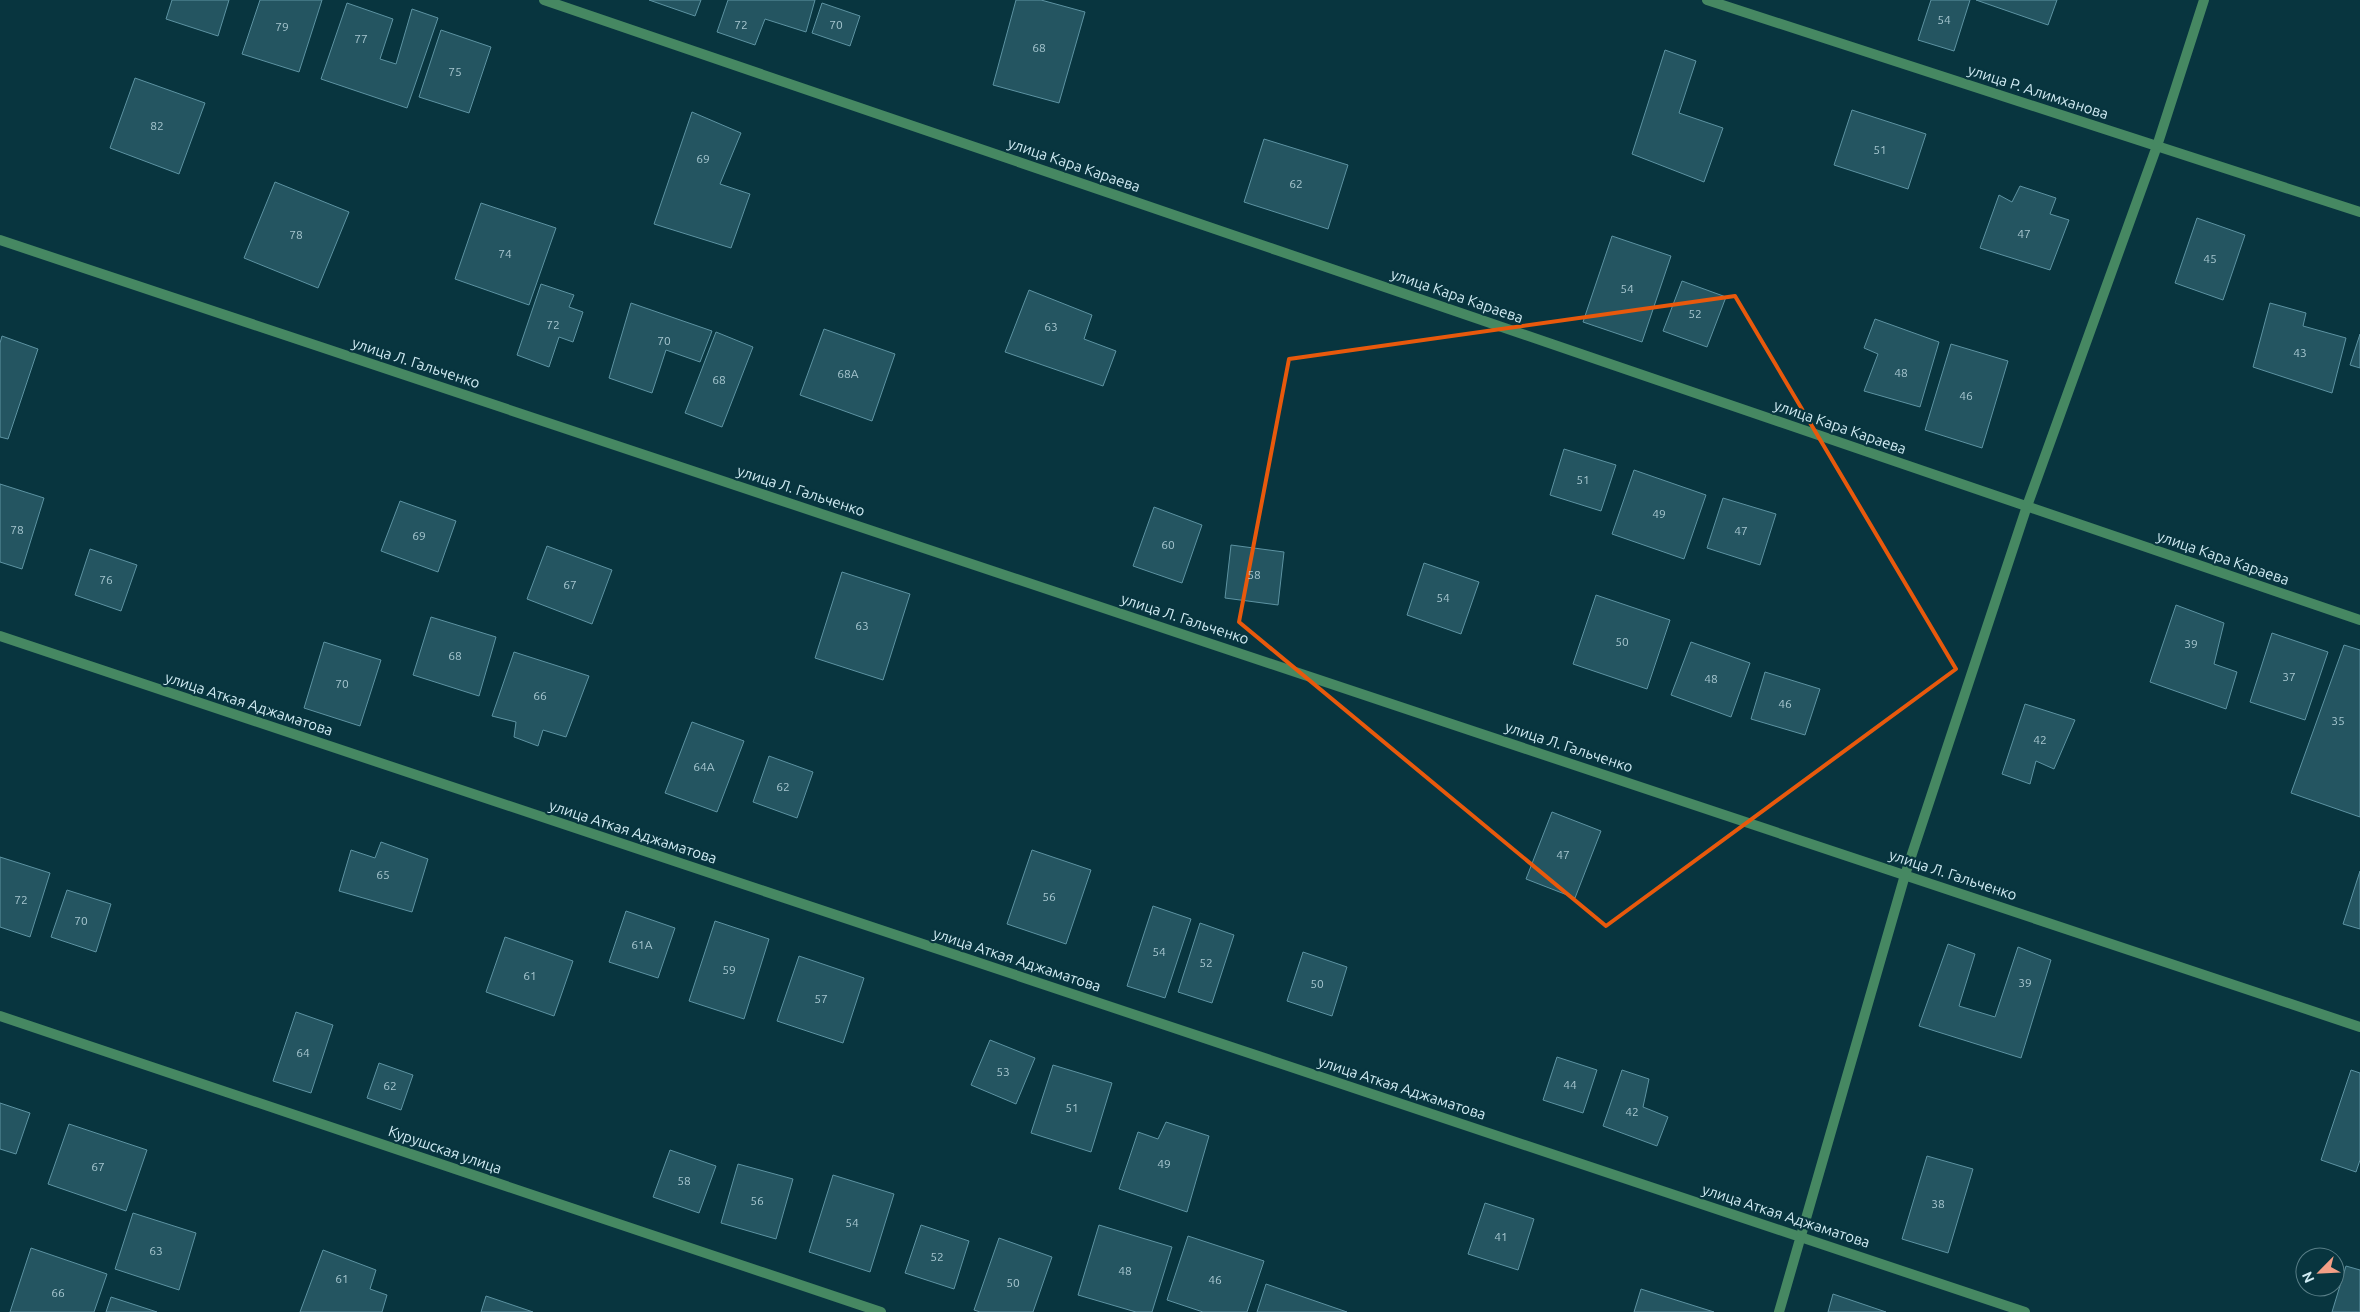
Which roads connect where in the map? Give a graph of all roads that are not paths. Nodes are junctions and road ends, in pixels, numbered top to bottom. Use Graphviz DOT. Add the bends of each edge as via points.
graph roads {
  1 [pos="544,0"];
  2 [pos="1707,0"];
  3 [pos="2204,0"];
  4 [pos="2157,146"];
  5 [pos="2360,212"];
  6 [pos="0,240"];
  7 [pos="2027,506"];
  8 [pos="2360,620"];
  9 [pos="0,636"];
  10 [pos="1905,875"];
  11 [pos="0,1016"];
  12 [pos="2360,1027"];
  13 [pos="1800,1237"];
  14 [pos="882,1312"];
  15 [pos="1779,1312"];
  16 [pos="2025,1312"];
  1 -- 7 [label="street, улица Кара Караева"];
  2 -- 4 [label="street, улица Р. Алимханова"];
  3 -- 4 [label="street"];
  4 -- 5 [label="street, улица Р. Алимханова"];
  4 -- 7 [label="street"];
  6 -- 10 [label="street, улица Л. Гальченко"];
  7 -- 8 [label="street, улица Кара Караева"];
  7 -- 10 [label="street"];
  9 -- 13 [label="street, улица Аткая Аджаматова"];
  10 -- 12 [label="street, улица Л. Гальченко"];
  10 -- 13 [label="street"];
  11 -- 14 [label="street, Курушская улица"];
  13 -- 15 [label="street"];
  13 -- 16 [label="street, улица Аткая Аджаматова"];
}
